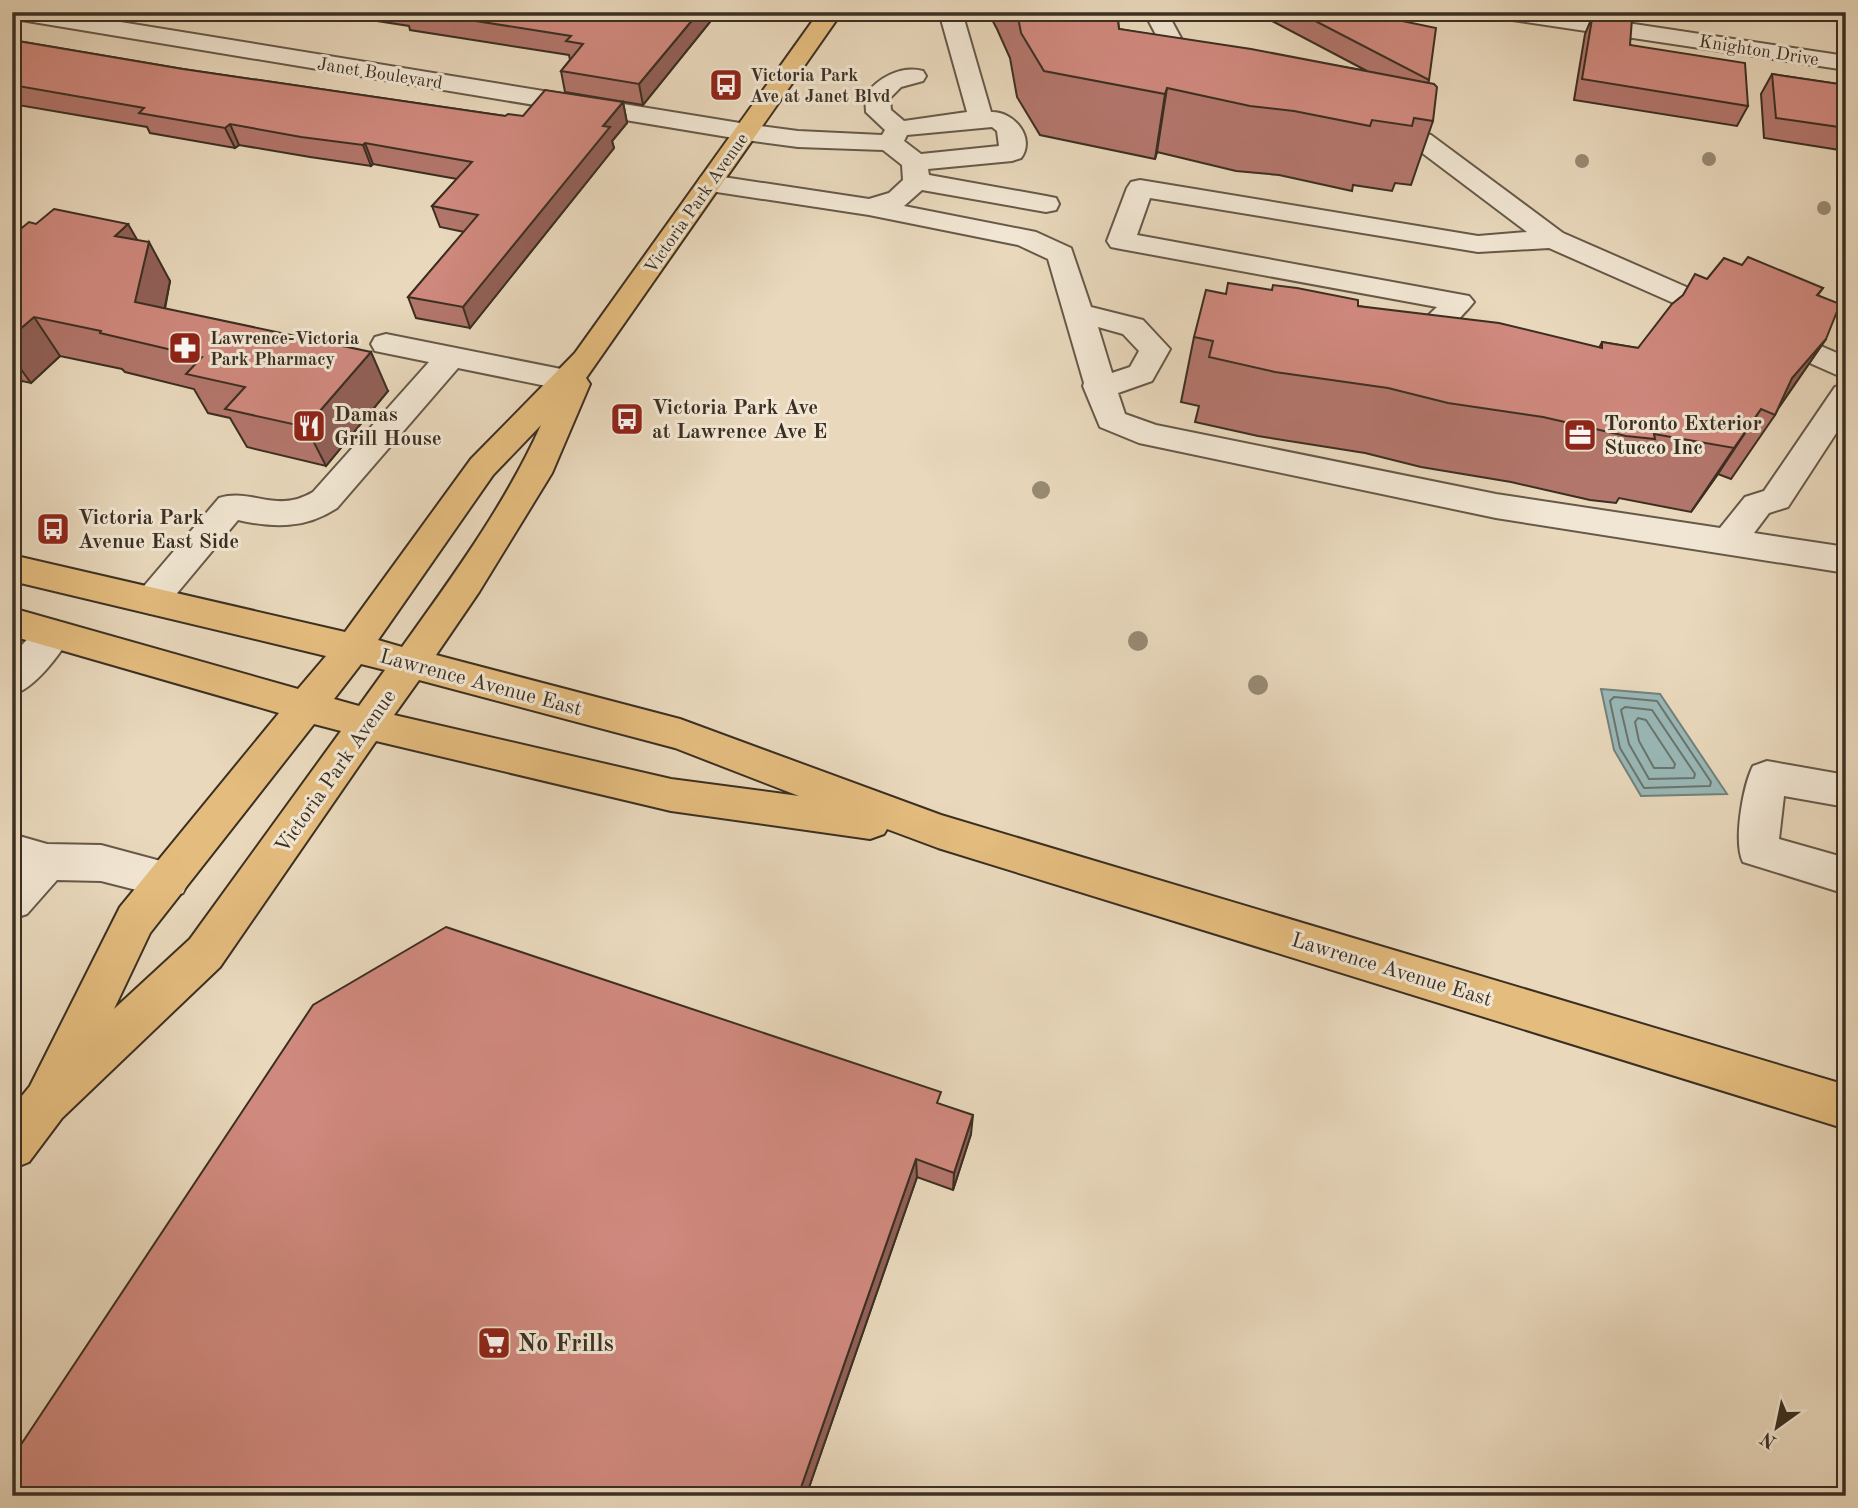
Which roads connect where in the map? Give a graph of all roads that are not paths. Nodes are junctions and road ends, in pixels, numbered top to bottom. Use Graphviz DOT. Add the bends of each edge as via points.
graph roads {
  1 [pos="15,12"];
  2 [pos="831,12"];
  3 [pos="950,12"];
  4 [pos="1155,12"];
  5 [pos="1506,12"];
  6 [pos="1846,63"];
  7 [pos="914,76"];
  8 [pos="1213,98"];
  9 [pos="981,119"];
  10 [pos="1357,127"];
  11 [pos="746,132"];
  12 [pos="894,136"];
  13 [pos="915,172"];
  14 [pos="710,183"];
  15 [pos="1046,204"];
  16 [pos="869,207"];
  17 [pos="1553,239"];
  18 [pos="1468,273"];
  19 [pos="1077,312"];
  20 [pos="1380,333"];
  21 [pos="386,344"];
  22 [pos="451,357"];
  23 [pos="1846,369"];
  24 [pos="576,370"];
  25 [pos="1098,386"];
  26 [pos="1846,394"];
  27 [pos="1727,544"];
  28 [pos="1846,560"];
  29 [pos="12,568"];
  30 [pos="151,601"];
  31 [pos="12,622"];
  32 [pos="53,635"];
  33 [pos="353,648"];
  34 [pos="412,664"];
  35 [pos="12,681"];
  36 [pos="306,707"];
  37 [pos="368,724"];
  38 [pos="1846,791"];
  39 [pos="939,831"];
  40 [pos="30,856"];
  41 [pos="1846,876"];
  42 [pos="167,880"];
  43 [pos="12,901"];
  44 [pos="46,1102"];
  45 [pos="1846,1107"];
  46 [pos="12,1146"];
  1 -- 11 [label="street, Janet Boulevard"];
  2 -- 11 [label="main road, Victoria Park Avenue"];
  3 -- 9 [label="street"];
  4 -- 8 [label="street" via="1200,95"];
  5 -- 6 [label="street, Knighton Drive"];
  7 -- 12 [label="street" via="892,82 877,96 878,112"];
  9 -- 12 [label="street, Janet Boulevard"];
  9 -- 13 [label="street" via="998,119 1010,129 1012,153"];
  10 -- 17 [label="street" via="1422,139"];
  11 -- 12 [label="street, Janet Boulevard" via="798,139"];
  11 -- 14 [label="main road, Victoria Park Avenue"];
  12 -- 13 [label="street"];
  13 -- 15 [label="street"];
  13 -- 16 [label="street" via="900,199"];
  14 -- 16 [label="street"];
  14 -- 24 [label="main road, Victoria Park Avenue"];
  16 -- 19 [label="street" via="1026,238 1061,254"];
  17 -- 18 [label="street"];
  17 -- 23 [label="street"];
  18 -- 18 [label="street" via="1140,188 1121,241"];
  18 -- 20 [label="street" via="1421,340"];
  19 -- 25 [label="street"];
  19 -- 25 [label="street" via="1133,327 1155,349 1150,368 1139,377"];
  21 -- 22 [label="street"];
  22 -- 24 [label="street"];
  22 -- 30 [label="street" via="325,500 311,511 280,516 231,506"];
  24 -- 33 [label="main road, Victoria Park Avenue" via="482,467"];
  24 -- 34 [label="main road, Victoria Park Avenue" via="536,473"];
  25 -- 27 [label="street" via="1111,420 1150,435 1496,506"];
  26 -- 27 [label="street" via="1776,499 1757,505"];
  27 -- 28 [label="street"];
  29 -- 30 [label="main road, Lawrence Avenue East"];
  30 -- 33 [label="main road, Lawrence Avenue East"];
  31 -- 32 [label="main road, Lawrence Avenue East"];
  32 -- 35 [label="street"];
  32 -- 36 [label="main road, Lawrence Avenue East"];
  33 -- 34 [label="main road, Lawrence Avenue East"];
  33 -- 36 [label="main road, Victoria Park Avenue"];
  34 -- 37 [label="main road, Victoria Park Avenue"];
  34 -- 39 [label="main road, Lawrence Avenue East" via="680,734"];
  36 -- 37 [label="main road, Lawrence Avenue East"];
  36 -- 42 [label="main road, Victoria Park Avenue"];
  37 -- 39 [label="main road, Lawrence Avenue East" via="671,795"];
  37 -- 44 [label="main road, Victoria Park Avenue" via="205,953"];
  38 -- 41 [label="street" via="1768,777 1757,850"];
  39 -- 45 [label="main road, Lawrence Avenue East"];
  40 -- 42 [label="street" via="101,863"];
  40 -- 43 [label="street"];
  42 -- 44 [label="main road, Victoria Park Avenue" via="135,920"];
  44 -- 46 [label="main road, Victoria Park Avenue"];
}
